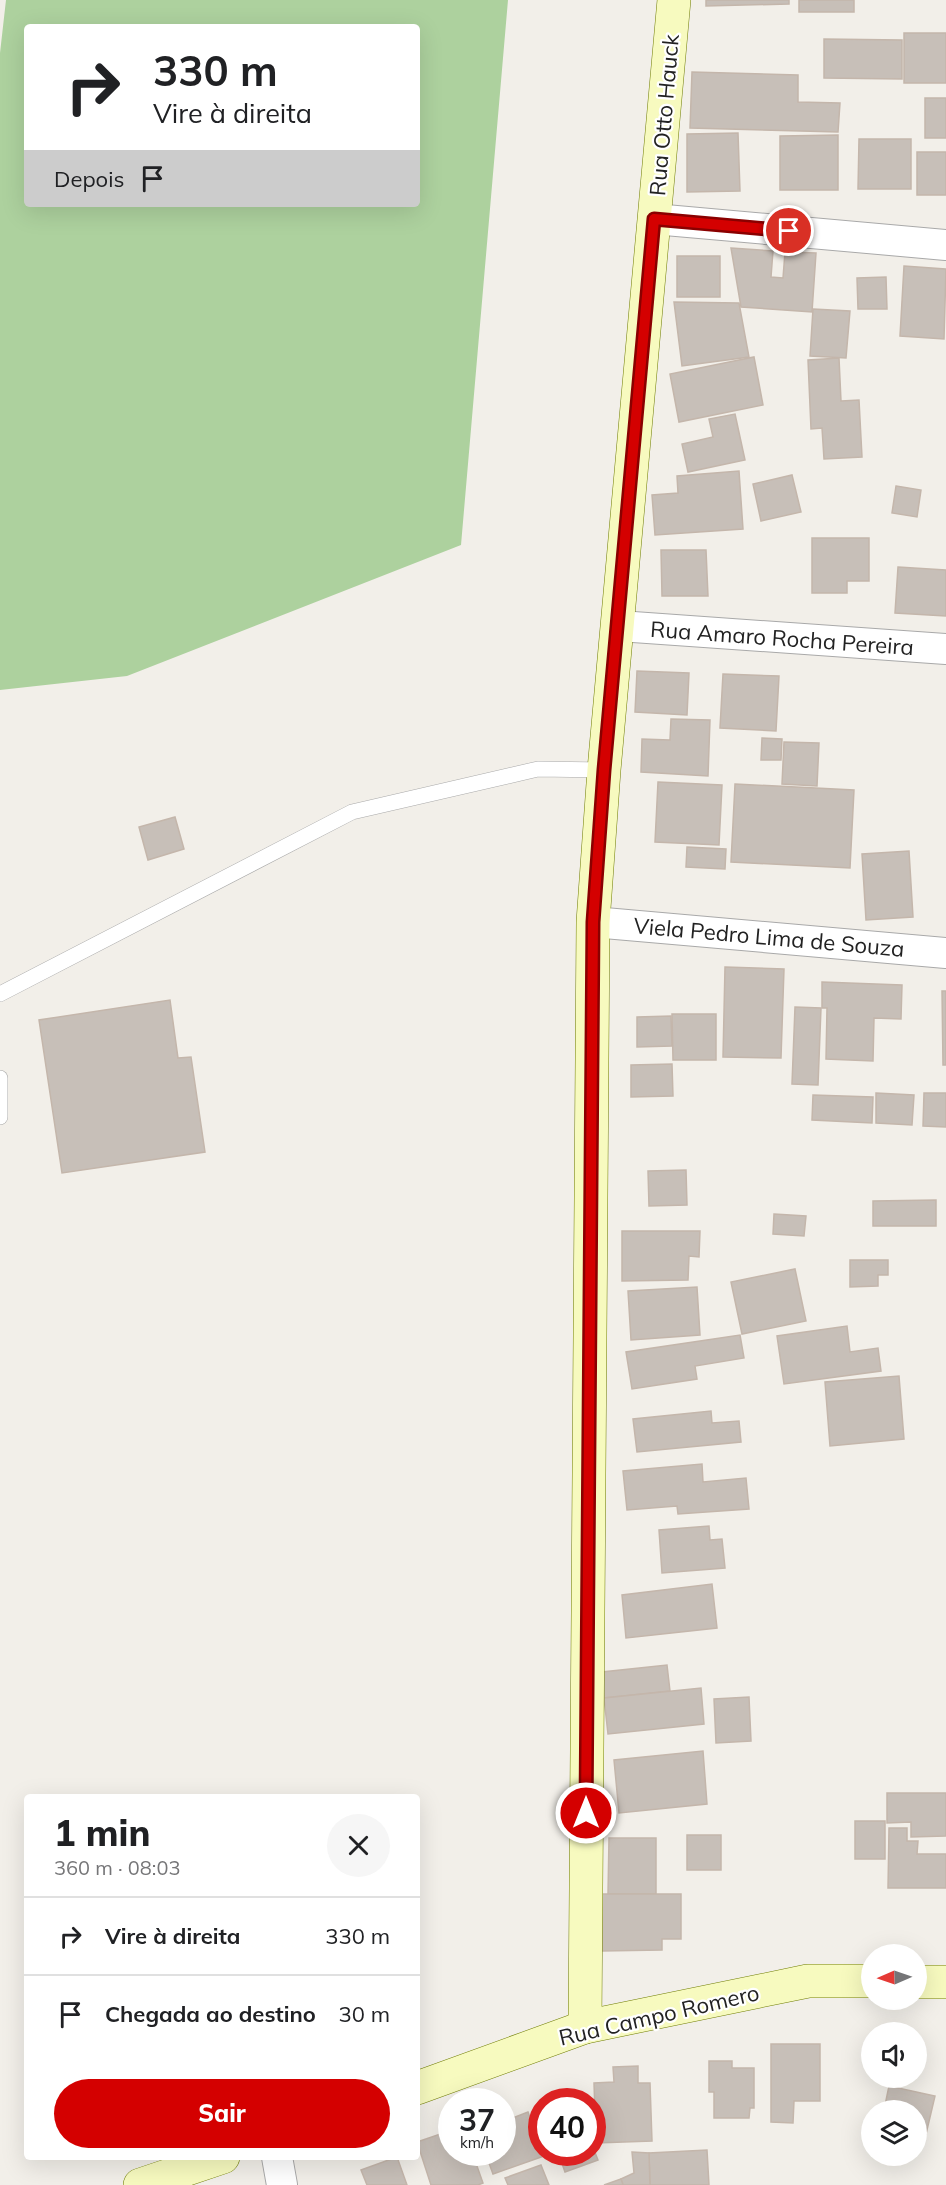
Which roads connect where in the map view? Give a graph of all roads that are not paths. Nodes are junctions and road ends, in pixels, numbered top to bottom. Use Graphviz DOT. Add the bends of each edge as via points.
graph roads {
  1 [pos="674,0"];
  2 [pos="654,219"];
  3 [pos="946,245"];
  4 [pos="619,626"];
  5 [pos="946,649"];
  6 [pos="604,770"];
  7 [pos="593,922"];
  8 [pos="946,953"];
  9 [pos="0,994"];
  10 [pos="0,1078"];
  11 [pos="0,1117"];
  12 [pos="861,1982"];
  13 [pos="927,1982"];
  14 [pos="946,1983"];
  15 [pos="585,2027"];
  16 [pos="420,2087"];
  17 [pos="214,2160"];
  18 [pos="278,2160"];
  19 [pos="140,2185"];
  20 [pos="282,2185"];
  1 -- 2 [label="street, Rua Otto Hauck"];
  2 -- 3 [label="street"];
  2 -- 4 [label="street, Rua Otto Hauck"];
  4 -- 5 [label="street, Rua Amaro Rocha Pereira"];
  4 -- 6 [label="street, Rua Otto Hauck"];
  6 -- 7 [label="street, Rua Otto Hauck"];
  6 -- 9 [label="lane" via="538,769 352,812"];
  7 -- 8 [label="street, Viela Pedro Lima de Souza"];
  7 -- 15 [label="street, Rua Otto Hauck"];
  10 -- 11 [label="lane"];
  12 -- 15 [label="street, Rua Campo Romero" via="808,1981"];
  13 -- 14 [label="street"];
  15 -- 16 [label="street, Rua Campo Romero"];
  17 -- 19 [label="street"];
  18 -- 20 [label="street"];
}
